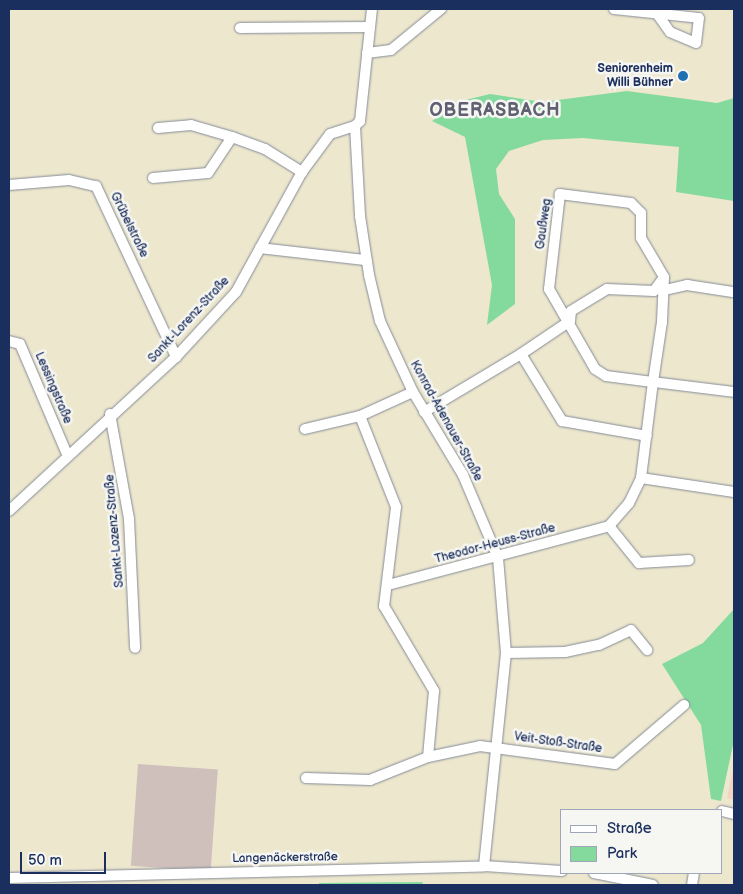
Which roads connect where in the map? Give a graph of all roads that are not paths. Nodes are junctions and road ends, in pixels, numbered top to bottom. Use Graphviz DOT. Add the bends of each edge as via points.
graph roads {
  1 [pos="372,9"];
  2 [pos="441,9"];
  3 [pos="614,9"];
  4 [pos="658,15"];
  5 [pos="370,27"];
  6 [pos="240,28"];
  7 [pos="367,53"];
  8 [pos="355,126"];
  9 [pos="158,128"];
  10 [pos="232,137"];
  11 [pos="302,172"];
  12 [pos="153,178"];
  13 [pos="9,184"];
  14 [pos="260,248"];
  15 [pos="366,260"];
  16 [pos="664,277"];
  17 [pos="665,290"];
  18 [pos="732,292"];
  19 [pos="570,321"];
  20 [pos="9,341"];
  21 [pos="521,354"];
  22 [pos="176,357"];
  23 [pos="653,382"];
  24 [pos="413,392"];
  25 [pos="734,392"];
  26 [pos="424,412"];
  27 [pos="110,414"];
  28 [pos="360,416"];
  29 [pos="305,429"];
  30 [pos="647,436"];
  31 [pos="67,454"];
  32 [pos="641,478"];
  33 [pos="734,492"];
  34 [pos="9,511"];
  35 [pos="609,526"];
  36 [pos="498,558"];
  37 [pos="689,560"];
  38 [pos="388,585"];
  39 [pos="135,648"];
  40 [pos="647,650"];
  41 [pos="506,653"];
  42 [pos="684,705"];
  43 [pos="496,748"];
  44 [pos="428,757"];
  45 [pos="306,778"];
  46 [pos="484,866"];
  47 [pos="560,871"];
  48 [pos="599,874"];
  49 [pos="9,878"];
  50 [pos="654,885"];
  1 -- 5 [label="street, Konrad-Adenauer-Straße"];
  2 -- 7 [label="street" via="391,50"];
  3 -- 4 [label="street"];
  5 -- 6 [label="street"];
  5 -- 7 [label="street, Konrad-Adenauer-Straße"];
  7 -- 8 [label="street, Konrad-Adenauer-Straße" via="360,121"];
  8 -- 11 [label="street, Sankt-Lorenz-Straße" via="330,134"];
  8 -- 15 [label="street, Konrad-Adenauer-Straße"];
  9 -- 10 [label="street" via="191,125"];
  10 -- 11 [label="street" via="265,149"];
  10 -- 12 [label="street" via="208,173"];
  11 -- 14 [label="street, Sankt-Lorenz-Straße"];
  13 -- 22 [label="street, Grübelstraße" via="69,180 96,186"];
  14 -- 15 [label="street"];
  14 -- 22 [label="street, Sankt-Lorenz-Straße" via="236,292"];
  15 -- 24 [label="street, Konrad-Adenauer-Straße" via="380,321"];
  16 -- 17 [label="street"];
  16 -- 19 [label="street" via="654,291 607,289 571,311"];
  16 -- 19 [label="street, Gaußweg" via="641,238 641,213 631,203 560,194 549,289"];
  17 -- 18 [label="street" via="688,285"];
  17 -- 23 [label="street"];
  19 -- 21 [label="street"];
  19 -- 23 [label="street" via="595,369 606,376"];
  20 -- 31 [label="street, Lessingstraße" via="20,344"];
  21 -- 26 [label="street"];
  21 -- 30 [label="street" via="562,421"];
  22 -- 27 [label="street, Sankt-Lorenz-Straße"];
  23 -- 25 [label="street"];
  23 -- 30 [label="street"];
  24 -- 26 [label="street, Konrad-Adenauer-Straße"];
  24 -- 28 [label="street"];
  26 -- 36 [label="street, Konrad-Adenauer-Straße" via="463,475"];
  27 -- 31 [label="street, Sankt-Lorenz-Straße"];
  27 -- 39 [label="street, Sankt-Lozenz-Straße" via="129,519"];
  28 -- 29 [label="street"];
  28 -- 38 [label="street" via="396,507"];
  30 -- 32 [label="street"];
  31 -- 34 [label="street, Sankt-Lorenz-Straße"];
  32 -- 33 [label="street"];
  32 -- 35 [label="street" via="629,502"];
  35 -- 36 [label="street, Theodor-Heuss-Straße"];
  35 -- 37 [label="street" via="638,563"];
  36 -- 38 [label="street, Theodor-Heuss-Straße"];
  36 -- 41 [label="street, Konrad-Adenauer-Straße"];
  38 -- 44 [label="street" via="384,606 434,690"];
  40 -- 41 [label="street" via="631,630 599,645 565,652"];
  41 -- 43 [label="street, Konrad-Adenauer-Straße"];
  42 -- 43 [label="street, Veit-Stoß-Straße" via="615,764"];
  43 -- 44 [label="street, Veit-Stoß-Straße"];
  43 -- 46 [label="street, Konrad-Adenauer-Straße"];
  44 -- 45 [label="street, Veit-Stoß-Straße" via="370,780"];
  46 -- 47 [label="street, Langenäckerstraße"];
  46 -- 49 [label="street, Langenäckerstraße"];
  48 -- 50 [label="street"];
}
